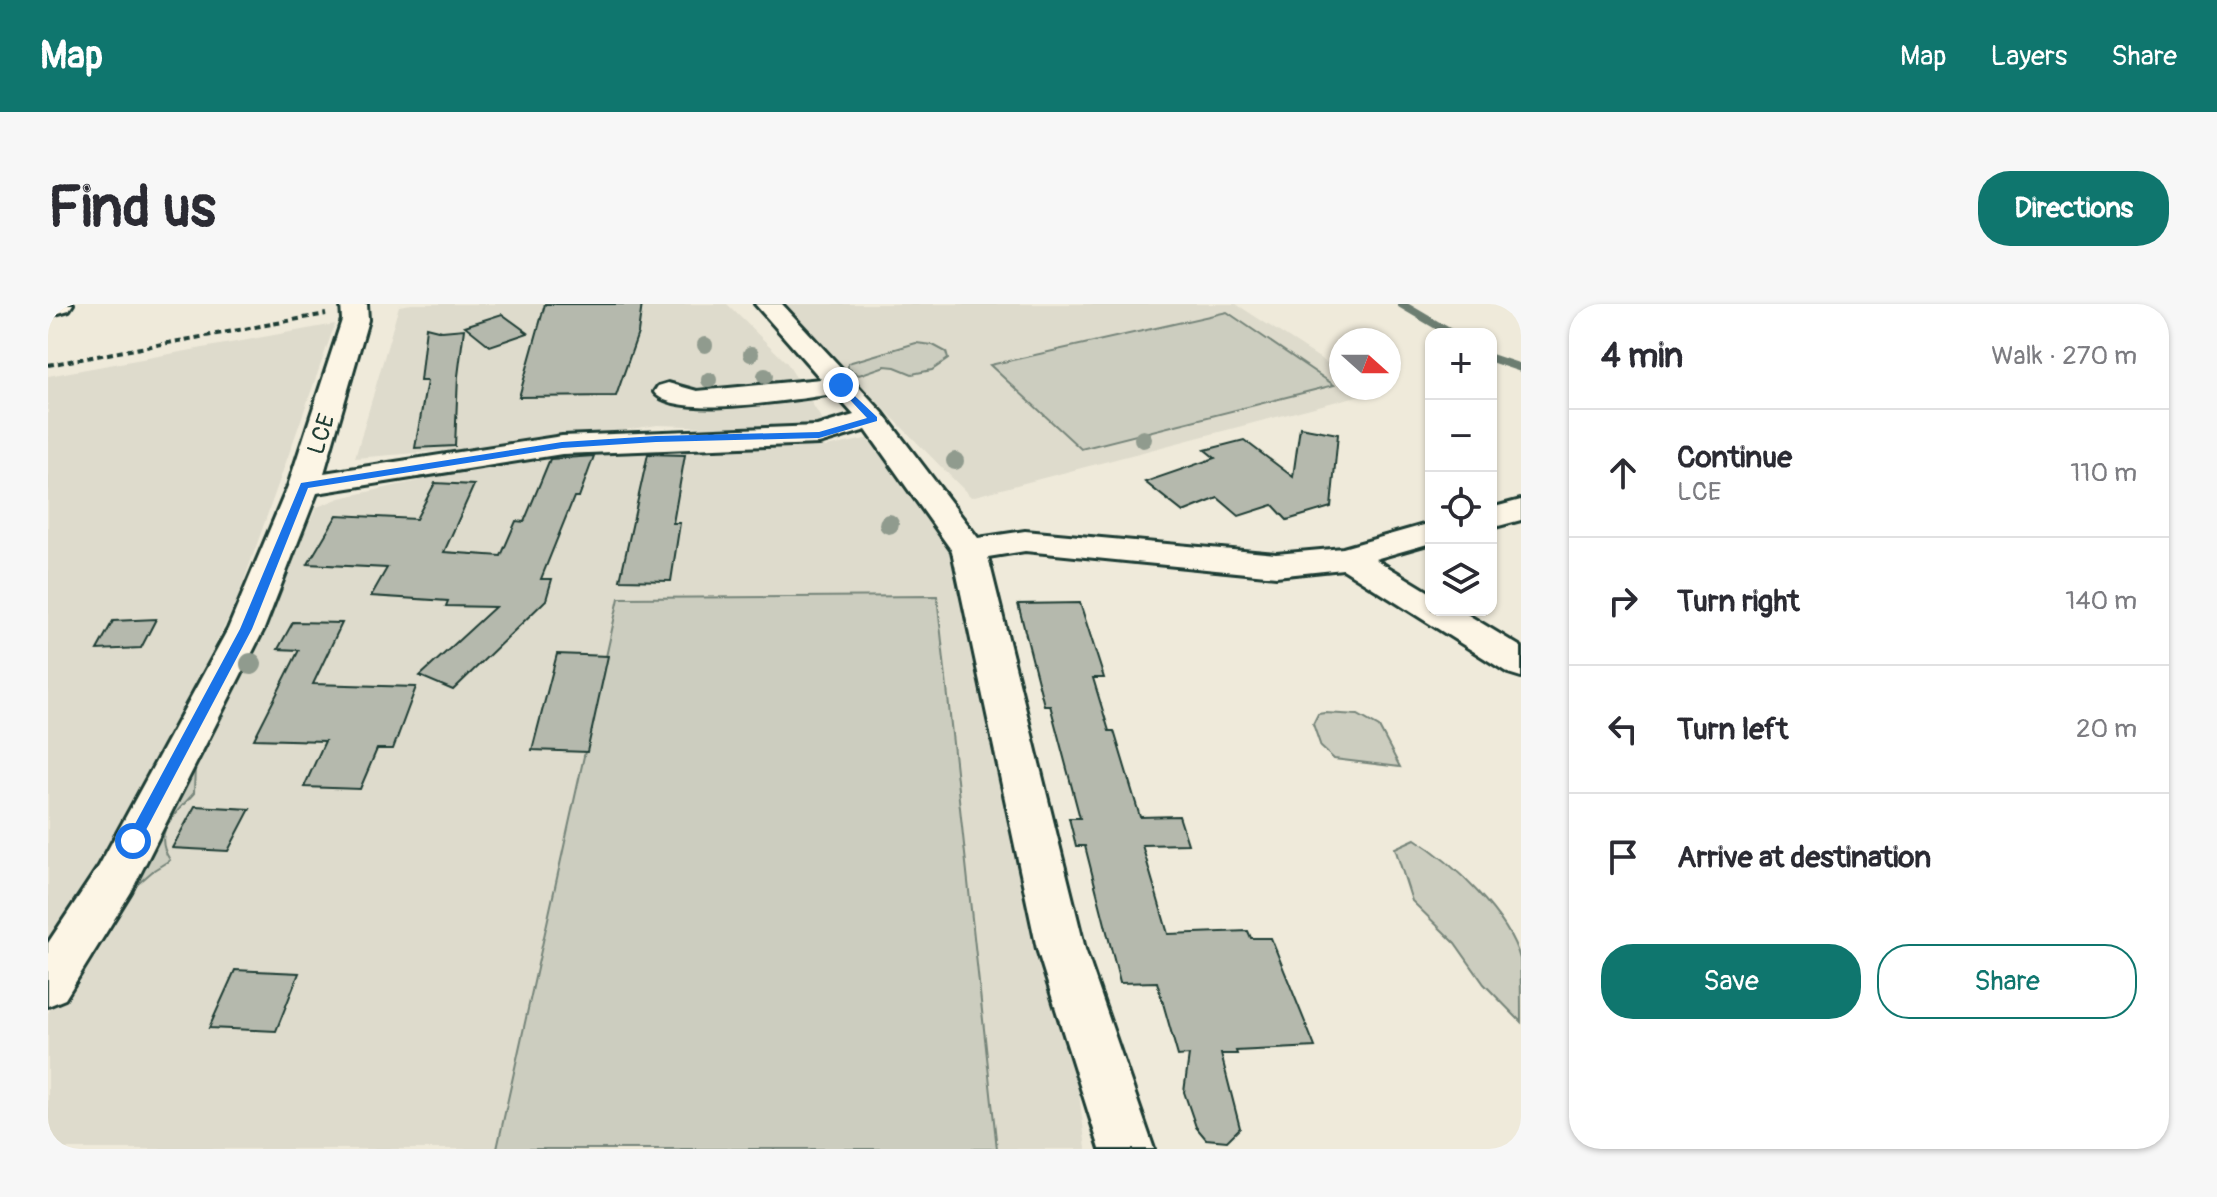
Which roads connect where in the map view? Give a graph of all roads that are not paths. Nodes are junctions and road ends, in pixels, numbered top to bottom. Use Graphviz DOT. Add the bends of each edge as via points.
graph roads {
  1 [pos="59,304"];
  2 [pos="768,304"];
  3 [pos="354,307"];
  4 [pos="48,308"];
  5 [pos="841,385"];
  6 [pos="668,392"];
  7 [pos="873,419"];
  8 [pos="304,486"];
  9 [pos="1521,510"];
  10 [pos="1497,516"];
  11 [pos="1425,535"];
  12 [pos="969,550"];
  13 [pos="1349,558"];
  14 [pos="1425,605"];
  15 [pos="1443,616"];
  16 [pos="1521,664"];
  17 [pos="48,984"];
  18 [pos="1127,1149"];
  1 -- 4 [label="highway"];
  2 -- 5 [label="street"];
  3 -- 8 [label="street, LCE" via="355,320"];
  5 -- 6 [label="street" via="696,400"];
  5 -- 7 [label="street"];
  7 -- 8 [label="street" via="819,435 562,445"];
  7 -- 12 [label="street"];
  8 -- 17 [label="street, LCE" via="246,629 115,879"];
  9 -- 10 [label="street"];
  11 -- 13 [label="street"];
  12 -- 13 [label="street" via="1025,541 1276,565"];
  12 -- 18 [label="street" via="1061,949"];
  13 -- 14 [label="street"];
  15 -- 16 [label="street"];
}
